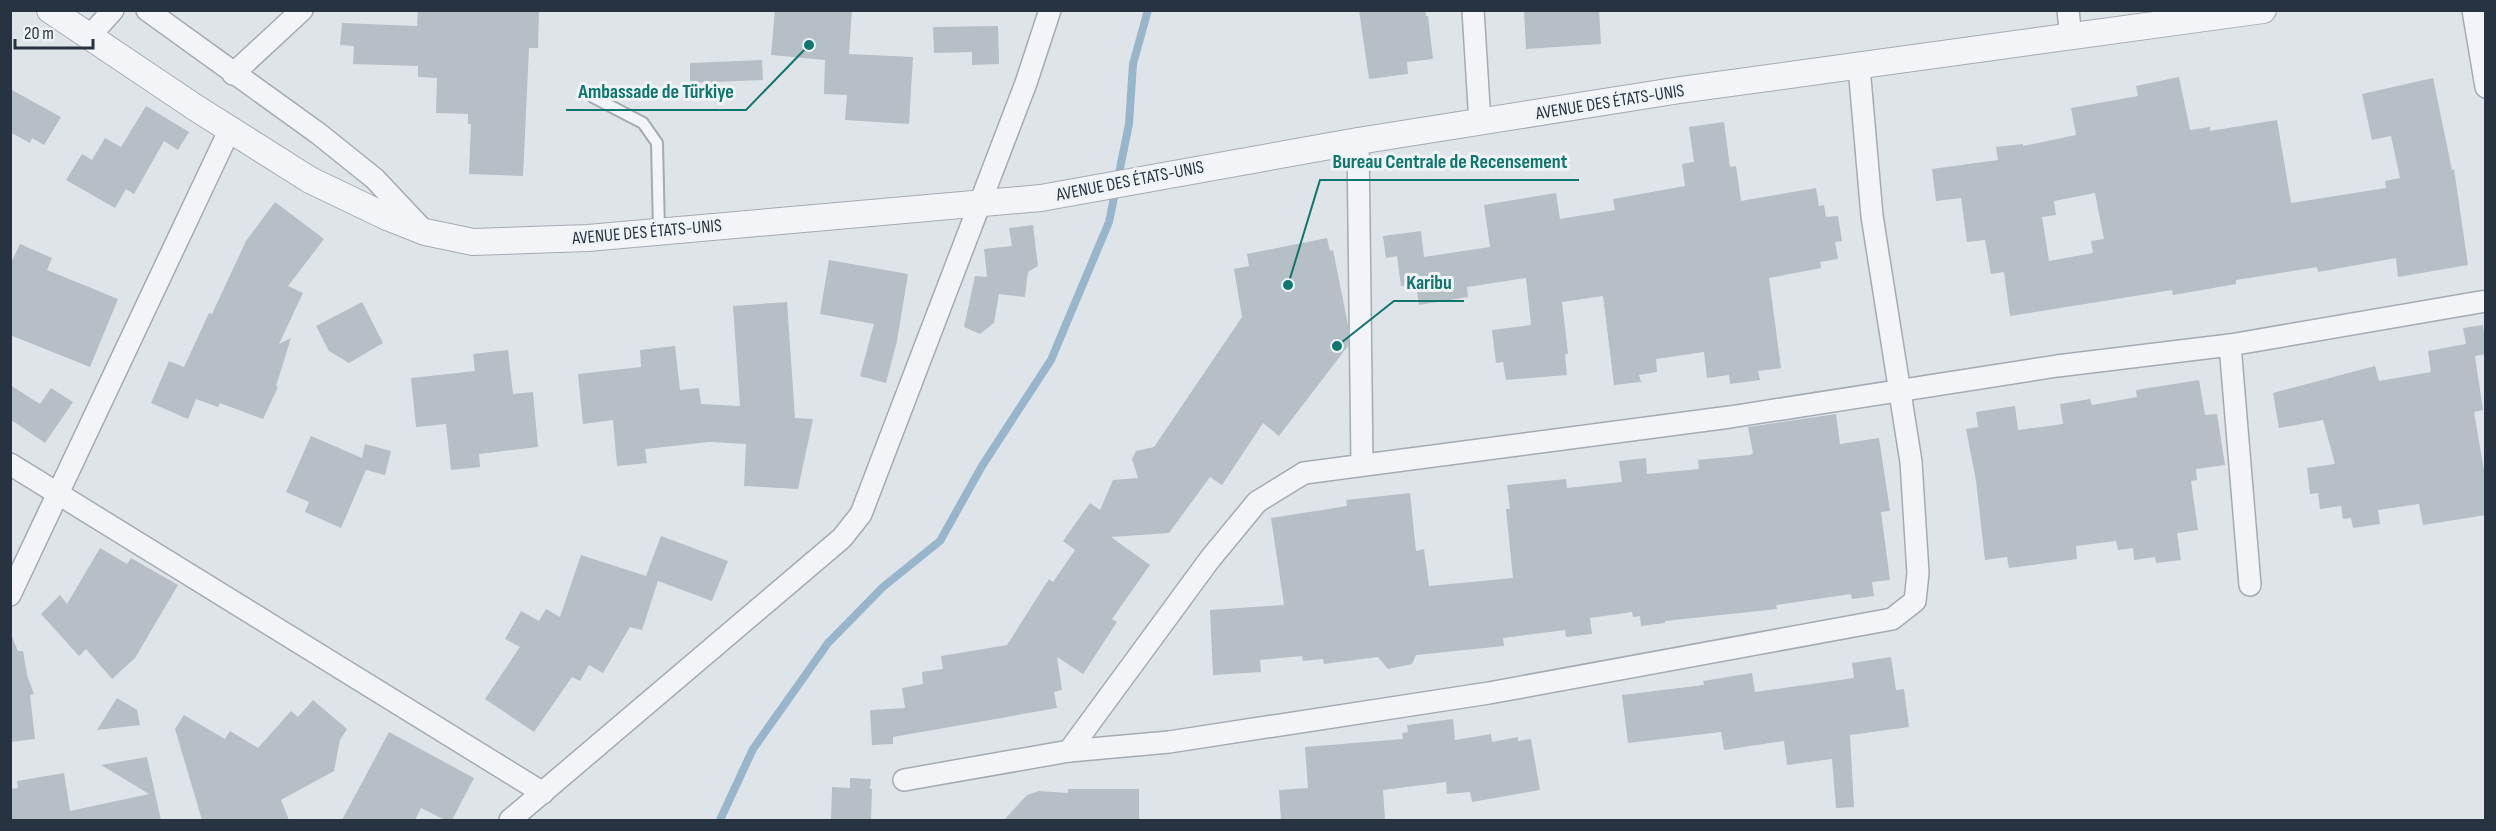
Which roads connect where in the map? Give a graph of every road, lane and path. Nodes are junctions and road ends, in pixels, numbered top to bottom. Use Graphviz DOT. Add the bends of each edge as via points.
graph roads {
  1 [pos="50,10"];
  2 [pos="113,10"];
  3 [pos="147,10"];
  4 [pos="302,10"];
  5 [pos="1050,10"];
  6 [pos="1473,10"];
  7 [pos="2068,10"];
  8 [pos="2263,10"];
  9 [pos="2473,10"];
  10 [pos="89,37"];
  11 [pos="2071,38"];
  12 [pos="1859,67"];
  13 [pos="233,74"];
  14 [pos="2486,87"];
  15 [pos="593,97"];
  16 [pos="1480,123"];
  17 [pos="230,129"];
  18 [pos="1358,141"];
  19 [pos="979,204"];
  20 [pos="425,232"];
  21 [pos="658,232"];
  22 [pos="2486,300"];
  23 [pos="2230,345"];
  24 [pos="1898,391"];
  25 [pos="10,464"];
  26 [pos="1362,464"];
  27 [pos="59,495"];
  28 [pos="2250,585"];
  29 [pos="10,595"];
  30 [pos="1069,751"];
  31 [pos="904,780"];
  32 [pos="543,793"];
  33 [pos="510,820"];
  1 -- 10 [label="street, AVENUE DES ÉTATS-UNIS"];
  2 -- 10 [label="street"];
  3 -- 13 [label="street"];
  4 -- 13 [label="street"];
  5 -- 19 [label="street"];
  6 -- 16 [label="street"];
  7 -- 11 [label="street"];
  8 -- 11 [label="street, AVENUE DES ÉTATS-UNIS"];
  9 -- 14 [label="street"];
  10 -- 17 [label="street, AVENUE DES ÉTATS-UNIS"];
  11 -- 12 [label="street, AVENUE DES ÉTATS-UNIS"];
  12 -- 16 [label="street, AVENUE DES ÉTATS-UNIS" via="1680,90"];
  12 -- 24 [label="street" via="1872,216"];
  13 -- 20 [label="street" via="375,179"];
  15 -- 21 [label="lane" via="643,123 657,143"];
  16 -- 18 [label="street, AVENUE DES ÉTATS-UNIS"];
  17 -- 20 [label="street, AVENUE DES ÉTATS-UNIS" via="310,180"];
  17 -- 27 [label="street"];
  18 -- 19 [label="street, AVENUE DES ÉTATS-UNIS" via="1041,198"];
  18 -- 26 [label="street"];
  19 -- 21 [label="street, AVENUE DES ÉTATS-UNIS"];
  19 -- 32 [label="street" via="861,514 842,538"];
  20 -- 21 [label="street, AVENUE DES ÉTATS-UNIS" via="473,242"];
  22 -- 23 [label="street"];
  23 -- 24 [label="street"];
  23 -- 28 [label="street"];
  24 -- 26 [label="street" via="1730,417"];
  24 -- 30 [label="street" via="1911,462 1918,573 1915,601 1892,619 1489,693 1169,742"];
  25 -- 27 [label="street"];
  26 -- 30 [label="street" via="1304,473 1257,502 1210,559"];
  27 -- 29 [label="street"];
  27 -- 32 [label="street"];
  30 -- 31 [label="street"];
  32 -- 33 [label="street"];
}
